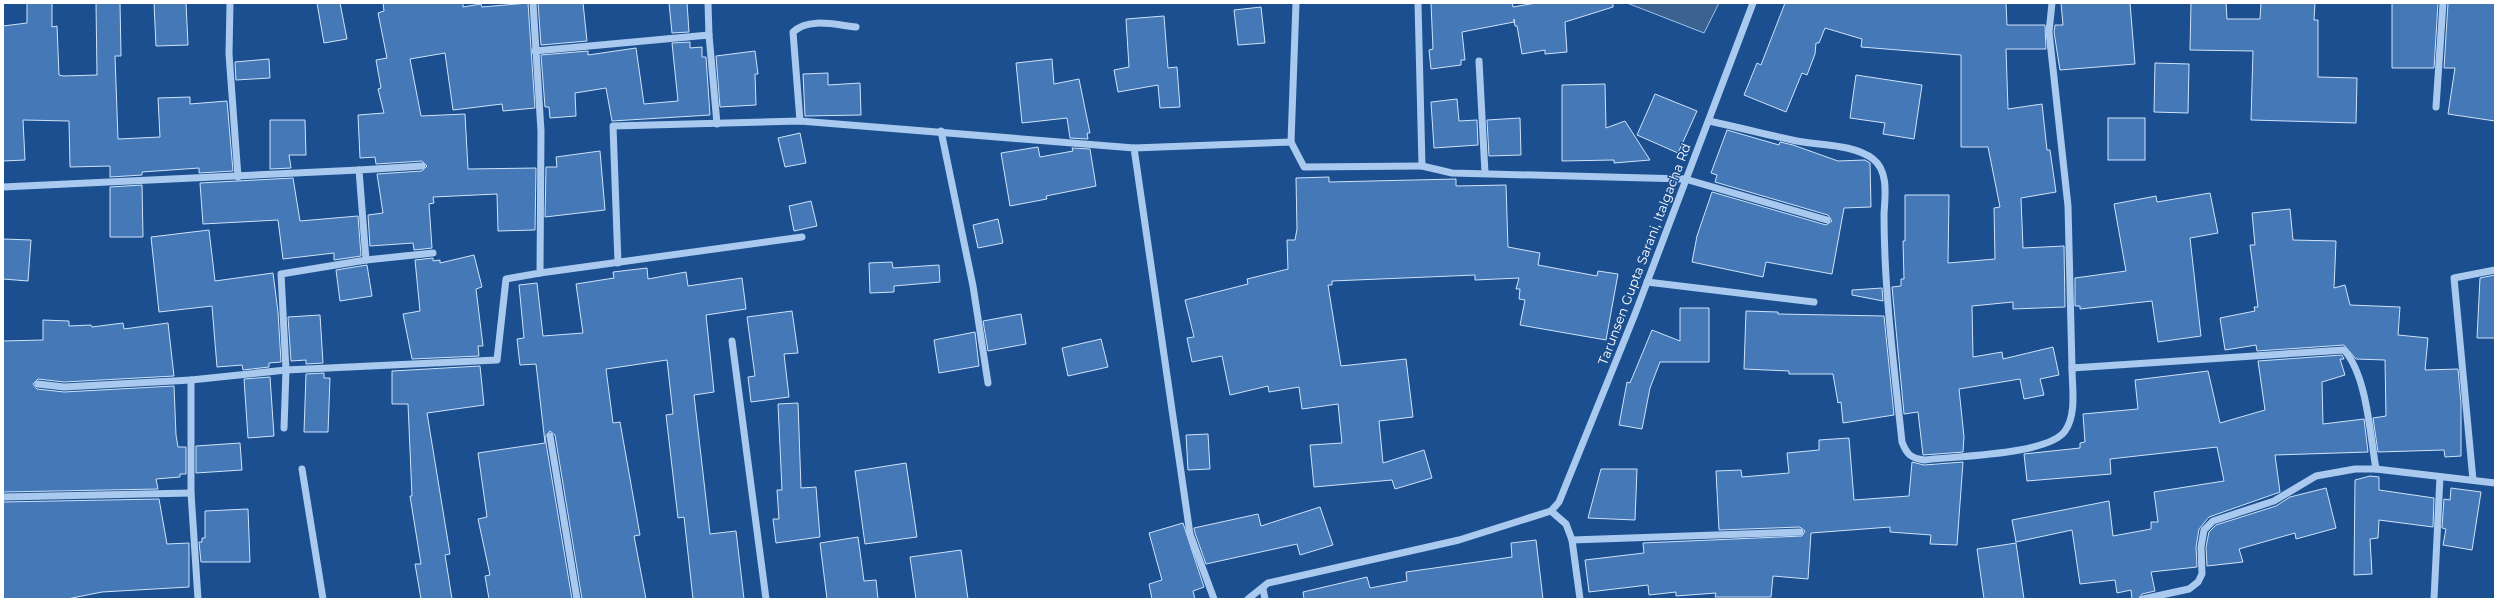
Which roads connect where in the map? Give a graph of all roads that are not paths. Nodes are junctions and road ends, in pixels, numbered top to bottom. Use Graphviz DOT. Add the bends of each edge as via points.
graph roads {
  1 [pos="230,3"];
  2 [pos="532,3"];
  3 [pos="708,3"];
  4 [pos="1296,3"];
  5 [pos="1418,3"];
  6 [pos="1753,3"];
  7 [pos="2052,3"];
  8 [pos="2443,3"];
  9 [pos="856,27"];
  10 [pos="709,35"];
  11 [pos="535,51"];
  12 [pos="1479,61"];
  13 [pos="2436,107"];
  14 [pos="800,121"];
  15 [pos="1709,121"];
  16 [pos="717,124"];
  17 [pos="941,131"];
  18 [pos="1291,142"];
  19 [pos="1134,148"];
  20 [pos="422,166"];
  21 [pos="1422,166"];
  22 [pos="359,170"];
  23 [pos="1485,173"];
  24 [pos="238,177"];
  25 [pos="1685,179"];
  26 [pos="3,187"];
  27 [pos="1827,220"];
  28 [pos="802,237"];
  29 [pos="433,253"];
  30 [pos="366,260"];
  31 [pos="618,263"];
  32 [pos="2495,270"];
  33 [pos="540,273"];
  34 [pos="1647,282"];
  35 [pos="1814,302"];
  36 [pos="732,341"];
  37 [pos="2072,368"];
  38 [pos="286,370"];
  39 [pos="190,380"];
  40 [pos="988,382"];
  41 [pos="38,384"];
  42 [pos="284,428"];
  43 [pos="550,436"];
  44 [pos="302,469"];
  45 [pos="2376,469"];
  46 [pos="2440,477"];
  47 [pos="2473,480"];
  48 [pos="2495,483"];
  49 [pos="191,493"];
  50 [pos="3,497"];
  51 [pos="1551,511"];
  52 [pos="1800,532"];
  53 [pos="1572,540"];
  54 [pos="1263,589"];
  55 [pos="198,599"];
  56 [pos="323,599"];
  57 [pos="577,599"];
  58 [pos="766,599"];
  59 [pos="1214,599"];
  60 [pos="1248,599"];
  61 [pos="1266,599"];
  62 [pos="1580,599"];
  63 [pos="2143,599"];
  64 [pos="2434,599"];
  1 -- 24 [label="street" via="229,54"];
  2 -- 11 [label="street"];
  3 -- 10 [label="street"];
  4 -- 18 [label="street"];
  5 -- 21 [label="street"];
  6 -- 15 [label="street, Tarunsen Gupta Sarani, Italgacha Rd"];
  7 -- 37 [label="street" via="2049,32 2068,206"];
  8 -- 13 [label="street"];
  9 -- 14 [label="street" via="811,23 799,26 793,32"];
  10 -- 11 [label="street"];
  10 -- 16 [label="street"];
  11 -- 33 [label="street" via="541,131"];
  12 -- 23 [label="street"];
  14 -- 16 [label="street"];
  14 -- 17 [label="street"];
  15 -- 25 [label="street, Tarunsen Gupta Sarani, Italgacha Rd"];
  15 -- 37 [label="street" via="1793,141 1862,153 1880,167 1885,188 1884,252 1888,314 1902,442 1913,458 1924,460 2032,449 2053,442 2065,431 2072,412"];
  16 -- 31 [label="street" via="613,126"];
  17 -- 19 [label="street"];
  17 -- 40 [label="street" via="973,286"];
  18 -- 19 [label="street"];
  18 -- 21 [label="street" via="1304,167"];
  19 -- 59 [label="street" via="1190,534"];
  20 -- 22 [label="street"];
  21 -- 23 [label="street" via="1452,172"];
  22 -- 24 [label="street"];
  22 -- 30 [label="street"];
  23 -- 25 [label="street"];
  24 -- 26 [label="street"];
  25 -- 27 [label="street"];
  25 -- 34 [label="street, Tarunsen Gupta Sarani, Italgacha Rd"];
  28 -- 31 [label="street"];
  29 -- 30 [label="street"];
  30 -- 38 [label="street" via="281,274"];
  31 -- 33 [label="street"];
  32 -- 47 [label="street" via="2454,278"];
  33 -- 38 [label="street" via="506,280 497,360"];
  34 -- 35 [label="street"];
  34 -- 51 [label="street, Tarunsen Gupta Sarani, Italgacha Rd" via="1572,472 1559,502"];
  36 -- 58 [label="street"];
  37 -- 45 [label="street" via="2344,350 2353,360 2363,395"];
  38 -- 39 [label="street"];
  38 -- 42 [label="street"];
  39 -- 41 [label="street" via="64,387"];
  39 -- 49 [label="street"];
  43 -- 57 [label="street"];
  44 -- 56 [label="street"];
  45 -- 46 [label="street"];
  45 -- 63 [label="street" via="2355,469 2316,476 2274,501 2213,521 2204,530 2201,547 2202,574 2198,582 2189,589"];
  46 -- 47 [label="street"];
  46 -- 64 [label="street"];
  47 -- 48 [label="street"];
  49 -- 50 [label="street"];
  49 -- 55 [label="street"];
  51 -- 53 [label="street" via="1566,524"];
  51 -- 54 [label="street" via="1459,540 1268,583"];
  52 -- 53 [label="street"];
  53 -- 62 [label="street"];
  54 -- 60 [label="street"];
  54 -- 61 [label="street"];
}
